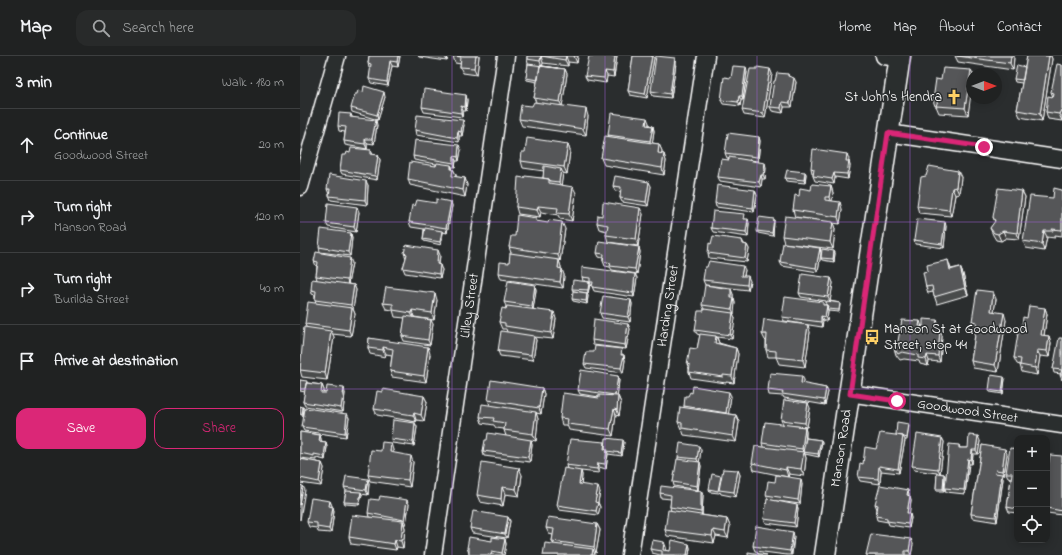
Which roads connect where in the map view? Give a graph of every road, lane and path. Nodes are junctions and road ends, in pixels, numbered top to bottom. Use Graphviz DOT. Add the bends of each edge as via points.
graph roads {
  1 [pos="336,56"];
  2 [pos="506,56"];
  3 [pos="706,56"];
  4 [pos="894,57"];
  5 [pos="888,133"];
  6 [pos="1062,159"];
  7 [pos="300,186"];
  8 [pos="850,394"];
  9 [pos="1062,425"];
  10 [pos="433,555"];
  11 [pos="630,555"];
  12 [pos="825,555"];
  1 -- 7 [label="street"];
  2 -- 10 [label="street, Lilley Street"];
  3 -- 11 [label="street, Harding Street"];
  4 -- 5 [label="street, Manson Road"];
  5 -- 6 [label="street"];
  5 -- 8 [label="street, Manson Road"];
  8 -- 9 [label="street, Goodwood Street"];
  8 -- 12 [label="street, Manson Road"];
}
